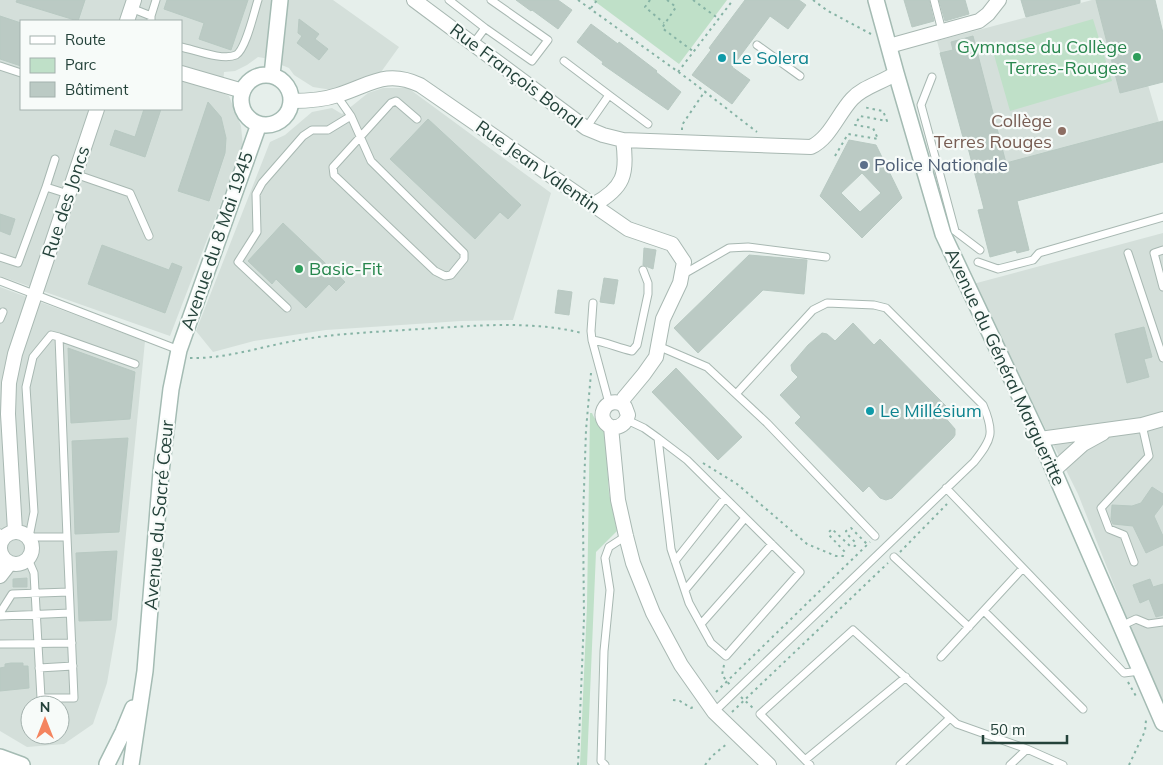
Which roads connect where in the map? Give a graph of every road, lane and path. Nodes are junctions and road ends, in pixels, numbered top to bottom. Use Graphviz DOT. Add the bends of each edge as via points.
graph roads {
  1 [pos="156,0"];
  2 [pos="258,0"];
  3 [pos="280,0"];
  4 [pos="414,0"];
  5 [pos="449,0"];
  6 [pos="491,0"];
  7 [pos="578,0"];
  8 [pos="597,0"];
  9 [pos="650,0"];
  10 [pos="667,0"];
  11 [pos="693,0"];
  12 [pos="734,0"];
  13 [pos="813,0"];
  14 [pos="876,0"];
  15 [pos="934,0"];
  16 [pos="999,0"];
  17 [pos="590,9"];
  18 [pos="130,10"];
  19 [pos="151,19"];
  20 [pos="719,19"];
  21 [pos="664,23"];
  22 [pos="485,28"];
  23 [pos="885,31"];
  24 [pos="942,31"];
  25 [pos="473,44"];
  26 [pos="757,45"];
  27 [pos="889,46"];
  28 [pos="182,47"];
  29 [pos="694,52"];
  30 [pos="564,61"];
  31 [pos="0,66"];
  32 [pos="678,72"];
  33 [pos="20,73"];
  34 [pos="182,73"];
  35 [pos="896,73"];
  36 [pos="272,76"];
  37 [pos="800,76"];
  38 [pos="932,77"];
  39 [pos="243,91"];
  40 [pos="704,91"];
  41 [pos="608,95"];
  42 [pos="337,96"];
  43 [pos="292,101"];
  44 [pos="848,104"];
  45 [pos="97,110"];
  46 [pos="351,116"];
  47 [pos="417,119"];
  48 [pos="259,124"];
  49 [pos="648,124"];
  50 [pos="586,128"];
  51 [pos="360,139"];
  52 [pos="623,140"];
  53 [pos="682,142"];
  54 [pos="775,146"];
  55 [pos="835,156"];
  56 [pos="55,159"];
  57 [pos="75,174"];
  58 [pos="46,187"];
  59 [pos="68,194"];
  60 [pos="594,205"];
  61 [pos="1163,217"];
  62 [pos="149,236"];
  63 [pos="980,250"];
  64 [pos="1163,250"];
  65 [pos="1128,253"];
  66 [pos="0,257"];
  67 [pos="826,257"];
  68 [pos="978,262"];
  69 [pos="643,270"];
  70 [pos="682,275"];
  71 [pos="0,281"];
  72 [pos="1163,287"];
  73 [pos="35,294"];
  74 [pos="593,303"];
  75 [pos="287,308"];
  76 [pos="3,312"];
  77 [pos="0,319"];
  78 [pos="59,337"];
  79 [pos="592,338"];
  80 [pos="657,352"];
  81 [pos="178,355"];
  82 [pos="597,357"];
  83 [pos="1163,358"];
  84 [pos="135,364"];
  85 [pos="736,394"];
  86 [pos="616,403"];
  87 [pos="1163,419"];
  88 [pos="627,420"];
  89 [pos="1142,425"];
  90 [pos="611,427"];
  91 [pos="1108,430"];
  92 [pos="658,438"];
  93 [pos="1040,439"];
  94 [pos="5,440"];
  95 [pos="696,469"];
  96 [pos="1053,471"];
  97 [pos="946,488"];
  98 [pos="954,497"];
  99 [pos="726,498"];
  100 [pos="745,518"];
  101 [pos="6,534"];
  102 [pos="626,536"];
  103 [pos="876,536"];
  104 [pos="29,537"];
  105 [pos="67,537"];
  106 [pos="772,544"];
  107 [pos="867,544"];
  108 [pos="894,557"];
  109 [pos="28,559"];
  110 [pos="675,561"];
  111 [pos="1134,562"];
  112 [pos="10,563"];
  113 [pos="1023,568"];
  114 [pos="0,576"];
  115 [pos="684,590"];
  116 [pos="69,592"];
  117 [pos="35,593"];
  118 [pos="984,611"];
  119 [pos="70,613"];
  120 [pos="0,615"];
  121 [pos="36,615"];
  122 [pos="1163,622"];
  123 [pos="701,624"];
  124 [pos="1121,626"];
  125 [pos="969,627"];
  126 [pos="38,642"];
  127 [pos="72,642"];
  128 [pos="0,644"];
  129 [pos="941,657"];
  130 [pos="73,666"];
  131 [pos="39,668"];
  132 [pos="145,671"];
  133 [pos="1140,671"];
  134 [pos="1124,673"];
  135 [pos="906,677"];
  136 [pos="1138,699"];
  137 [pos="673,700"];
  138 [pos="699,707"];
  139 [pos="1083,709"];
  140 [pos="714,712"];
  141 [pos="1147,717"];
  142 [pos="950,718"];
  143 [pos="1163,723"];
  144 [pos="729,742"];
  145 [pos="1027,750"];
  146 [pos="0,758"];
  147 [pos="808,762"];
  148 [pos="8,765"];
  149 [pos="22,765"];
  150 [pos="105,765"];
  151 [pos="131,765"];
  152 [pos="578,765"];
  153 [pos="605,765"];
  154 [pos="706,765"];
  155 [pos="769,765"];
  156 [pos="900,765"];
  157 [pos="1010,765"];
  158 [pos="1063,765"];
  159 [pos="1128,765"];
  1 -- 19 [label="lane"];
  2 -- 28 [label="lane" via="243,46 237,54 219,56"];
  3 -- 36 [label="main road"];
  4 -- 25 [label="street, Rue François Bonal"];
  5 -- 22 [label="lane"];
  6 -- 22 [label="lane" via="548,40 532,61"];
  7 -- 17 [label="path"];
  8 -- 17 [label="path"];
  9 -- 21 [label="path" via="645,7"];
  10 -- 21 [label="path" via="676,7"];
  11 -- 20 [label="path"];
  12 -- 20 [label="path"];
  13 -- 23 [label="path" via="872,34"];
  14 -- 23 [label="main road, Avenue du Général Margueritte"];
  15 -- 24 [label="lane"];
  16 -- 24 [label="street" via="979,21"];
  17 -- 32 [label="path"];
  18 -- 19 [label="lane"];
  20 -- 29 [label="path"];
  21 -- 29 [label="path" via="662,28"];
  22 -- 25 [label="lane"];
  23 -- 27 [label="main road, Avenue du Général Margueritte"];
  24 -- 27 [label="street"];
  25 -- 50 [label="street, Rue François Bonal"];
  26 -- 37 [label="lane"];
  27 -- 35 [label="main road, Avenue du Général Margueritte"];
  29 -- 32 [label="path"];
  30 -- 41 [label="lane"];
  31 -- 33 [label="lane"];
  32 -- 40 [label="path"];
  34 -- 39 [label="street"];
  35 -- 44 [label="street" via="864,90"];
  35 -- 93 [label="main road, Avenue du Général Margueritte" via="943,234"];
  36 -- 39 [label="main road" via="252,79"];
  36 -- 43 [label="main road" via="288,87"];
  38 -- 63 [label="lane" via="921,105 942,185 955,230"];
  39 -- 48 [label="main road" via="242,109 250,120"];
  40 -- 53 [label="path" via="682,124"];
  40 -- 54 [label="path"];
  41 -- 49 [label="lane"];
  41 -- 50 [label="lane"];
  42 -- 43 [label="street, Rue Jean Valentin"];
  42 -- 46 [label="lane"];
  42 -- 60 [label="street, Rue Jean Valentin" via="382,79 410,80"];
  43 -- 48 [label="main road" via="289,112 281,121 269,126"];
  44 -- 54 [label="street, Rue François Bonal" via="820,143 811,147"];
  44 -- 55 [label="path" via="883,111 887,121 860,116 855,125 873,128 878,139 848,134"];
  45 -- 57 [label="street, Rue des Joncs"];
  46 -- 51 [label="lane"];
  46 -- 75 [label="lane" via="328,130 312,130 304,136 256,194 257,232 238,262"];
  47 -- 51 [label="lane" via="396,101"];
  48 -- 81 [label="main road, Avenue du 8 Mai 1945"];
  50 -- 52 [label="street, Rue François Bonal"];
  51 -- 51 [label="lane" via="371,162 464,253 464,259 451,276 435,271 334,175 333,167"];
  52 -- 53 [label="street, Rue François Bonal"];
  52 -- 60 [label="street" via="626,162 622,182 609,196"];
  53 -- 54 [label="street, Rue François Bonal"];
  56 -- 58 [label="lane"];
  57 -- 59 [label="street, Rue des Joncs"];
  57 -- 62 [label="lane" via="130,193"];
  58 -- 59 [label="lane"];
  58 -- 66 [label="lane" via="18,263"];
  59 -- 73 [label="street, Rue des Joncs"];
  60 -- 70 [label="street, Rue Jean Valentin" via="628,229 672,244 684,262"];
  61 -- 68 [label="lane" via="1039,252 1033,260 998,269"];
  64 -- 72 [label="lane" via="1154,253"];
  65 -- 83 [label="lane"];
  67 -- 70 [label="lane" via="748,247 729,248"];
  69 -- 79 [label="lane" via="648,294 635,348 632,351"];
  70 -- 80 [label="street" via="663,319"];
  71 -- 73 [label="lane"];
  73 -- 81 [label="lane"];
  73 -- 94 [label="street, Rue des Joncs" via="9,383"];
  74 -- 79 [label="lane"];
  76 -- 77 [label="lane"];
  78 -- 84 [label="lane"];
  78 -- 104 [label="lane" via="51,335 33,357 26,387 34,512"];
  78 -- 105 [label="lane"];
  79 -- 81 [label="path" via="550,326 486,326 366,332 286,342 219,356 195,358"];
  79 -- 82 [label="lane"];
  80 -- 85 [label="lane" via="707,367"];
  80 -- 86 [label="street" via="644,374"];
  81 -- 132 [label="main road, Avenue du Sacré Cœur" via="161,472"];
  82 -- 86 [label="lane"];
  82 -- 152 [label="path" via="591,372 586,430"];
  85 -- 97 [label="lane" via="813,310 827,304 886,308 983,405 991,422 989,444"];
  85 -- 103 [label="lane"];
  86 -- 88 [label="street" via="628,411"];
  86 -- 90 [label="street" via="603,408 604,422"];
  87 -- 89 [label="street"];
  88 -- 90 [label="street" via="620,426"];
  88 -- 92 [label="lane"];
  89 -- 91 [label="street"];
  89 -- 111 [label="lane" via="1149,456 1101,508 1109,529 1124,535"];
  90 -- 102 [label="street" via="618,500"];
  91 -- 93 [label="street"];
  91 -- 96 [label="street" via="1083,444"];
  92 -- 95 [label="lane"];
  92 -- 110 [label="lane"];
  93 -- 96 [label="main road, Avenue du Général Margueritte"];
  94 -- 101 [label="street, Rue des Joncs"];
  95 -- 99 [label="lane"];
  95 -- 107 [label="path" via="704,462 807,544 843,556 845,552 829,532 832,530 850,546 855,546 856,543 846,533 851,528"];
  96 -- 124 [label="main road, Avenue du Général Margueritte"];
  97 -- 98 [label="lane"];
  97 -- 140 [label="lane"];
  98 -- 108 [label="path"];
  98 -- 113 [label="lane"];
  99 -- 100 [label="lane"];
  99 -- 110 [label="lane"];
  100 -- 106 [label="lane"];
  100 -- 115 [label="lane"];
  101 -- 104 [label="street" via="23,533"];
  101 -- 112 [label="street" via="0,544 0,552"];
  102 -- 140 [label="street" via="633,563 654,613 681,665"];
  102 -- 153 [label="lane" via="609,547 605,558 610,590 602,701 601,761"];
  104 -- 105 [label="lane"];
  104 -- 109 [label="street" via="32,552"];
  105 -- 116 [label="lane"];
  106 -- 123 [label="lane"];
  106 -- 123 [label="lane" via="800,572 726,656 711,643"];
  108 -- 125 [label="lane"];
  109 -- 112 [label="street"];
  109 -- 117 [label="lane" via="34,573"];
  110 -- 115 [label="lane"];
  112 -- 114 [label="street"];
  113 -- 118 [label="lane"];
  113 -- 134 [label="lane"];
  115 -- 123 [label="lane"];
  116 -- 117 [label="lane"];
  116 -- 119 [label="lane"];
  117 -- 120 [label="lane" via="12,594"];
  117 -- 121 [label="lane"];
  118 -- 125 [label="lane"];
  118 -- 139 [label="lane"];
  119 -- 121 [label="lane"];
  119 -- 127 [label="lane"];
  120 -- 121 [label="lane"];
  121 -- 126 [label="lane"];
  122 -- 124 [label="lane" via="1148,624 1136,619"];
  124 -- 133 [label="main road, Avenue du Général Margueritte"];
  125 -- 129 [label="lane"];
  126 -- 127 [label="lane"];
  126 -- 128 [label="lane"];
  126 -- 131 [label="lane"];
  127 -- 130 [label="lane"];
  130 -- 131 [label="lane"];
  130 -- 131 [label="lane" via="74,698 40,698"];
  132 -- 150 [label="main road, Avenue du Sacré Cœur" via="123,732"];
  132 -- 151 [label="main road, Avenue du Sacré Cœur"];
  133 -- 134 [label="lane"];
  133 -- 143 [label="main road, Avenue du Général Margueritte"];
  134 -- 136 [label="path"];
  135 -- 142 [label="lane"];
  135 -- 147 [label="lane"];
  135 -- 147 [label="lane" via="853,630 760,714"];
  137 -- 138 [label="path" via="692,708"];
  140 -- 155 [label="street"];
  141 -- 159 [label="path" via="1145,731"];
  142 -- 145 [label="lane" via="957,724"];
  142 -- 156 [label="lane"];
  144 -- 154 [label="path"];
  145 -- 157 [label="lane"];
  145 -- 158 [label="lane"];
  146 -- 148 [label="main road"];
  146 -- 149 [label="main road"];
}
